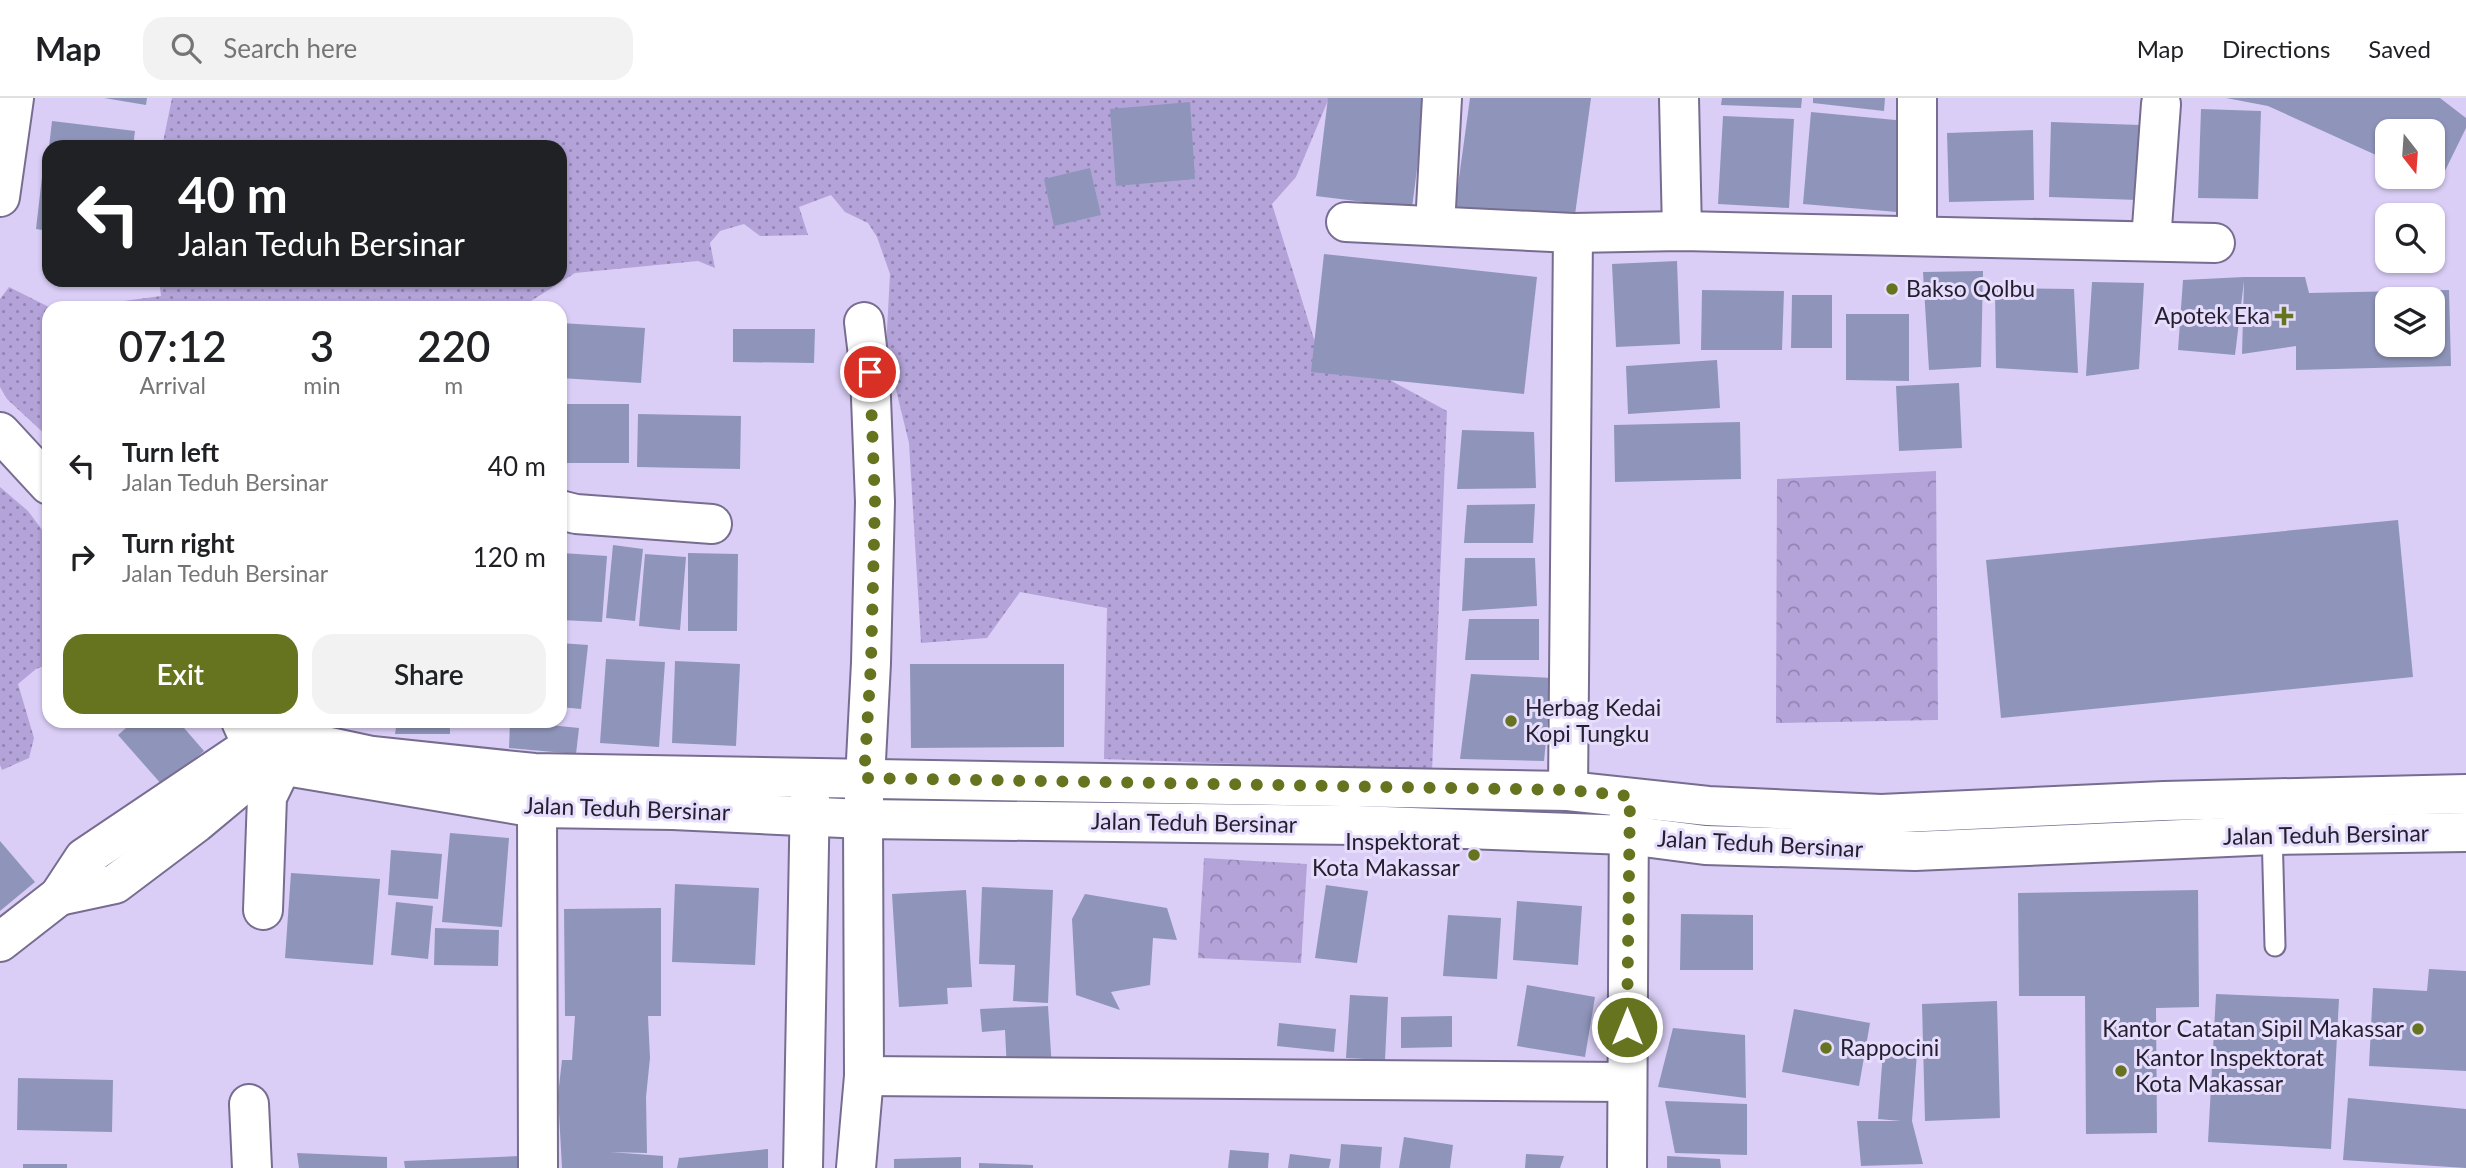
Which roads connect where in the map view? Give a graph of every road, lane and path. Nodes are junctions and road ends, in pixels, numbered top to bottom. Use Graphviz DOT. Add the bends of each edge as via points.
graph roads {
  1 [pos="14,98"];
  2 [pos="1442,98"];
  3 [pos="1679,98"];
  4 [pos="1917,98"];
  5 [pos="2161,104"];
  6 [pos="0,197"];
  7 [pos="1346,222"];
  8 [pos="1435,226"];
  9 [pos="1682,231"];
  10 [pos="1573,233"];
  11 [pos="1917,235"];
  12 [pos="2151,241"];
  13 [pos="2215,243"];
  14 [pos="864,322"];
  15 [pos="0,432"];
  16 [pos="42,477"];
  17 [pos="567,512"];
  18 [pos="712,524"];
  19 [pos="265,740"];
  20 [pos="810,778"];
  21 [pos="864,778"];
  22 [pos="1568,790"];
  23 [pos="2466,794"];
  24 [pos="1630,796"];
  25 [pos="537,808"];
  26 [pos="810,817"];
  27 [pos="2272,818"];
  28 [pos="863,819"];
  29 [pos="2466,832"];
  30 [pos="1628,835"];
  31 [pos="263,910"];
  32 [pos="0,942"];
  33 [pos="2275,946"];
  34 [pos="864,1076"];
  35 [pos="1626,1082"];
  36 [pos="249,1104"];
  37 [pos="252,1168"];
  38 [pos="538,1168"];
  39 [pos="803,1168"];
  40 [pos="856,1168"];
  41 [pos="1627,1168"];
  1 -- 6 [label="street"];
  2 -- 8 [label="street"];
  3 -- 9 [label="street"];
  4 -- 11 [label="street"];
  5 -- 12 [label="street"];
  7 -- 8 [label="street"];
  8 -- 10 [label="street"];
  9 -- 10 [label="street"];
  9 -- 11 [label="street"];
  10 -- 22 [label="street"];
  11 -- 12 [label="street"];
  12 -- 13 [label="street"];
  14 -- 21 [label="street" via="875,502"];
  15 -- 16 [label="street"];
  17 -- 18 [label="street"];
  19 -- 20 [label="street, Jalan Teduh Bersinar" via="534,773"];
  19 -- 25 [label="street, Jalan Teduh Bersinar"];
  19 -- 31 [label="street"];
  19 -- 32 [label="street" via="195,823 115,884 59,895"];
  20 -- 21 [label="street, Jalan Teduh Bersinar"];
  20 -- 26 [label="street"];
  21 -- 22 [label="street, Jalan Teduh Bersinar"];
  21 -- 28 [label="street"];
  22 -- 24 [label="street, Jalan Teduh Bersinar"];
  23 -- 27 [label="street, Jalan Teduh Bersinar"];
  24 -- 27 [label="street, Jalan Teduh Bersinar" via="1708,806 1881,814 2164,801"];
  24 -- 30 [label="street"];
  25 -- 26 [label="street, Jalan Teduh Bersinar"];
  25 -- 38 [label="street"];
  26 -- 28 [label="street, Jalan Teduh Bersinar"];
  26 -- 39 [label="street"];
  27 -- 29 [label="street, Jalan Teduh Bersinar"];
  27 -- 30 [label="street, Jalan Teduh Bersinar" via="1915,851 1705,845"];
  27 -- 33 [label="lane"];
  28 -- 30 [label="street, Jalan Teduh Bersinar" via="1357,825"];
  28 -- 34 [label="street"];
  30 -- 35 [label="street"];
  34 -- 35 [label="street"];
  34 -- 40 [label="street"];
  35 -- 41 [label="street"];
  36 -- 37 [label="street"];
}
